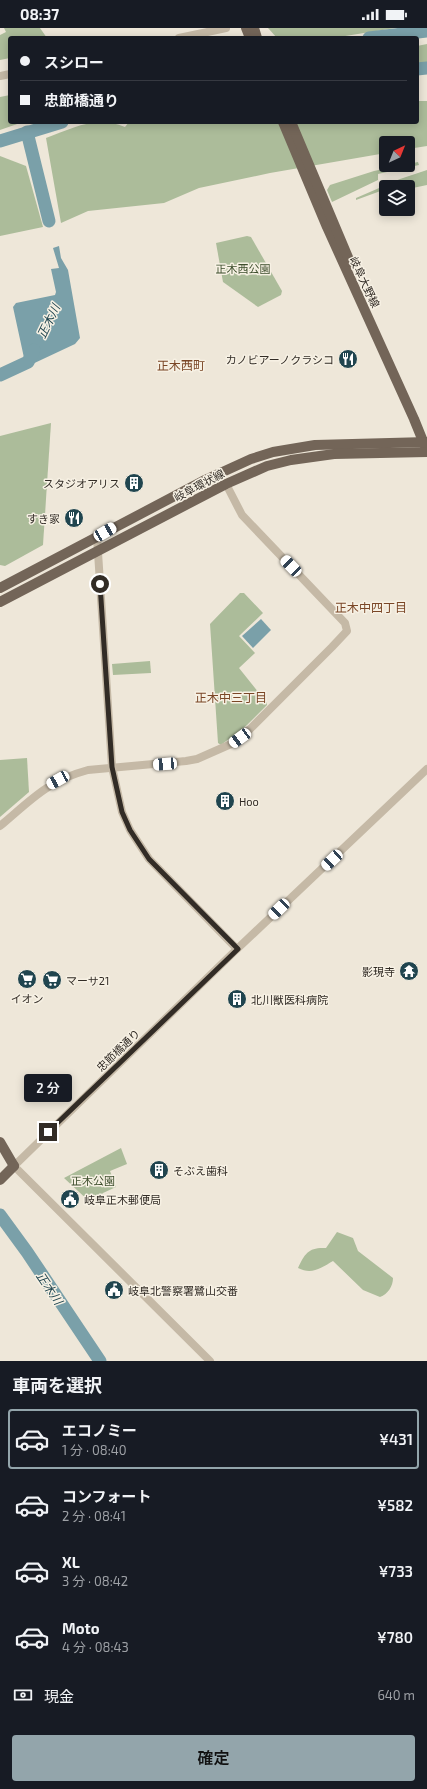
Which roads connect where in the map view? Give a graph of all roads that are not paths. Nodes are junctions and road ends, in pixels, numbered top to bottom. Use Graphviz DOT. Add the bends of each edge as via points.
graph roads {
  1 [pos="226,28"];
  2 [pos="188,36"];
  3 [pos="284,124"];
  4 [pos="292,124"];
  5 [pos="309,176"];
  6 [pos="426,444"];
  7 [pos="226,484"];
  8 [pos="97,537"];
  9 [pos="98,552"];
  10 [pos="0,588"];
  11 [pos="0,602"];
  12 [pos="112,767"];
  13 [pos="427,769"];
  14 [pos="0,826"];
  15 [pos="238,949"];
  16 [pos="0,1142"];
  17 [pos="0,1155"];
  18 [pos="14,1166"];
  19 [pos="0,1180"];
  20 [pos="210,1361"];
  1 -- 2 [label="street"];
  3 -- 5 [label="main road, 岐阜大野線"];
  4 -- 5 [label="main road, 岐阜大野線"];
  5 -- 6 [label="main road, 岐阜大野線"];
  6 -- 7 [label="main road, 岐阜環状線" via="316,456 266,466"];
  6 -- 8 [label="main road, 岐阜環状線" via="315,445 273,452 229,468"];
  7 -- 9 [label="main road, 岐阜環状線"];
  7 -- 12 [label="street" via="242,515 346,623 347,630 250,729 231,744 197,759"];
  8 -- 9 [label="street"];
  8 -- 10 [label="main road, 岐阜環状線"];
  9 -- 11 [label="main road, 岐阜環状線"];
  9 -- 12 [label="street"];
  12 -- 14 [label="street" via="88,770 58,780 35,794"];
  12 -- 15 [label="street" via="122,812 139,845 158,870"];
  13 -- 15 [label="street, 忠節橋通り"];
  15 -- 18 [label="street, 忠節橋通り"];
  16 -- 18 [label="main road"];
  17 -- 18 [label="main road"];
  18 -- 19 [label="main road"];
  18 -- 20 [label="street"];
}
